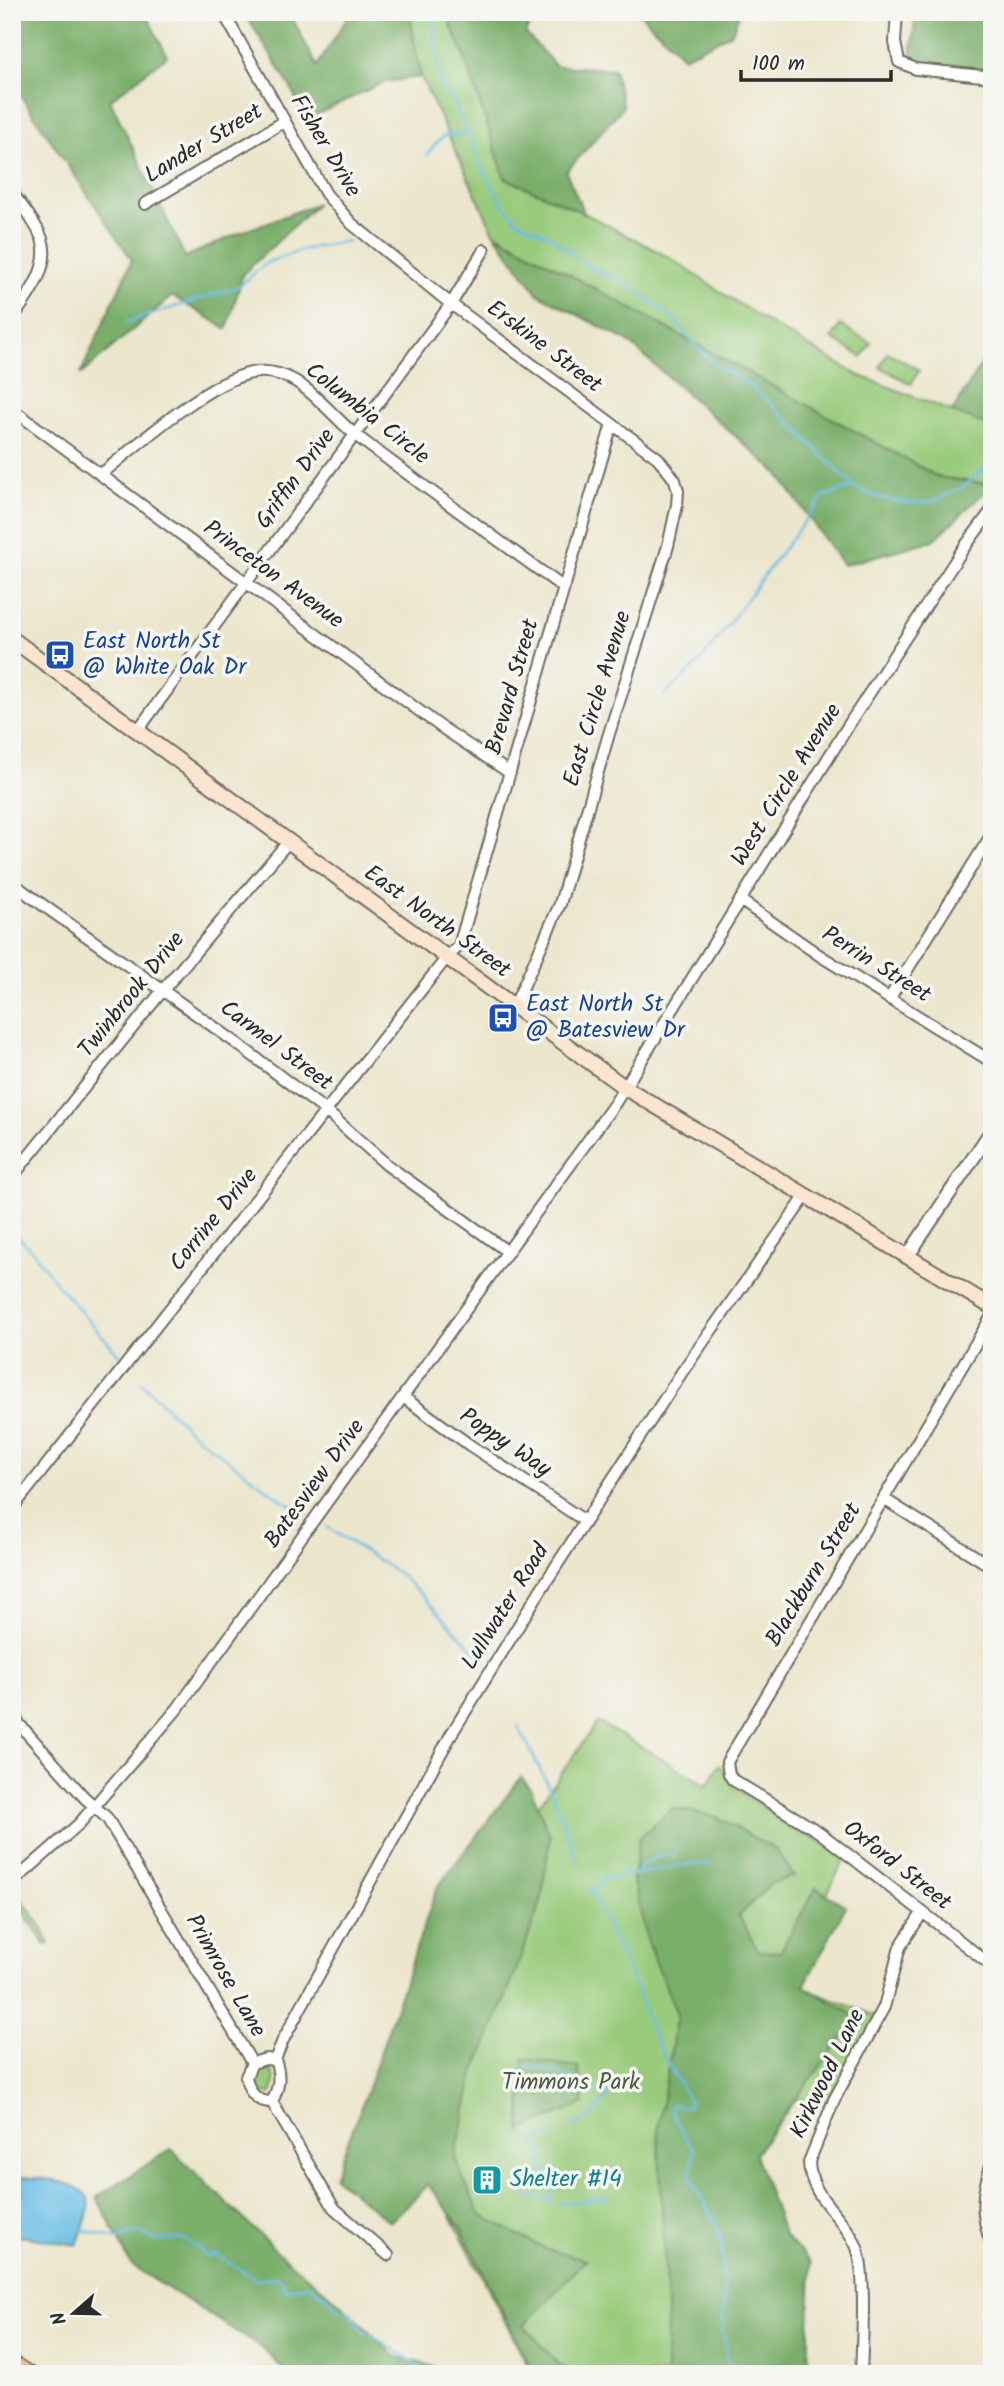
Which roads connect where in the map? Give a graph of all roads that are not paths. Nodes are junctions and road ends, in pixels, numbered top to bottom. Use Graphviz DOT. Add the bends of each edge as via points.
graph roads {
  1 [pos="223,12"];
  2 [pos="898,12"];
  3 [pos="992,77"];
  4 [pos="285,121"];
  5 [pos="12,192"];
  6 [pos="145,204"];
  7 [pos="484,250"];
  8 [pos="451,304"];
  9 [pos="12,319"];
  10 [pos="12,409"];
  11 [pos="612,424"];
  12 [pos="355,434"];
  13 [pos="100,475"];
  14 [pos="992,510"];
  15 [pos="247,583"];
  16 [pos="564,588"];
  17 [pos="12,639"];
  18 [pos="138,730"];
  19 [pos="510,773"];
  20 [pos="992,834"];
  21 [pos="288,842"];
  22 [pos="17,886"];
  23 [pos="740,900"];
  24 [pos="12,901"];
  25 [pos="448,956"];
  26 [pos="163,990"];
  27 [pos="889,999"];
  28 [pos="514,1007"];
  29 [pos="992,1062"];
  30 [pos="624,1087"];
  31 [pos="326,1111"];
  32 [pos="992,1130"];
  33 [pos="12,1177"];
  34 [pos="805,1197"];
  35 [pos="508,1252"];
  36 [pos="907,1257"];
  37 [pos="992,1307"];
  38 [pos="992,1316"];
  39 [pos="403,1397"];
  40 [pos="884,1499"];
  41 [pos="12,1509"];
  42 [pos="585,1521"];
  43 [pos="992,1567"];
  44 [pos="12,1716"];
  45 [pos="95,1805"];
  46 [pos="809,1826"];
  47 [pos="12,1883"];
  48 [pos="922,1913"];
  49 [pos="992,1966"];
  50 [pos="275,2060"];
  51 [pos="252,2063"];
  52 [pos="272,2102"];
  53 [pos="992,2162"];
  54 [pos="992,2246"];
  55 [pos="388,2255"];
  56 [pos="12,2364"];
  57 [pos="28,2374"];
  58 [pos="861,2374"];
  1 -- 4 [label="street, Fisher Drive"];
  2 -- 3 [label="street" via="895,43 899,62 916,69"];
  4 -- 6 [label="street, Lander Street"];
  4 -- 8 [label="street, Fisher Drive" via="337,209"];
  5 -- 9 [label="street" via="41,236 44,261"];
  7 -- 8 [label="street, Griffin Drive"];
  8 -- 11 [label="street, Erskine Street"];
  8 -- 12 [label="street, Griffin Drive"];
  10 -- 13 [label="street, Princeton Avenue"];
  11 -- 16 [label="street, Brevard Street"];
  11 -- 28 [label="street, East Circle Avenue" via="663,463 675,480 677,505 560,904"];
  12 -- 13 [label="street, Columbia Circle" via="292,379 271,372 250,373 213,390"];
  12 -- 15 [label="street, Griffin Drive"];
  12 -- 16 [label="street, Columbia Circle"];
  13 -- 15 [label="street, Princeton Avenue"];
  14 -- 23 [label="street, West Circle Avenue" via="962,549"];
  15 -- 18 [label="street, Griffin Drive"];
  15 -- 19 [label="street, Princeton Avenue"];
  16 -- 19 [label="street, Brevard Street"];
  17 -- 18 [label="main road, East North Street"];
  18 -- 21 [label="main road, East North Street"];
  19 -- 25 [label="street, Brevard Street" via="462,942"];
  20 -- 27 [label="street"];
  21 -- 25 [label="main road, East North Street"];
  21 -- 26 [label="street, Twinbrook Drive"];
  22 -- 24 [label="street"];
  22 -- 26 [label="street, Carmel Street"];
  23 -- 27 [label="street, Perrin Street"];
  23 -- 30 [label="street, West Circle Avenue"];
  25 -- 28 [label="main road, East North Street"];
  25 -- 31 [label="street, Corrine Drive"];
  26 -- 31 [label="street, Carmel Street"];
  26 -- 33 [label="street, Twinbrook Drive"];
  27 -- 29 [label="street, Perrin Street"];
  28 -- 30 [label="main road, East North Street"];
  30 -- 34 [label="main road, East North Street"];
  30 -- 35 [label="street, Batesview Drive"];
  31 -- 35 [label="street, Carmel Street" via="387,1165"];
  31 -- 41 [label="street, Corrine Drive"];
  32 -- 36 [label="street"];
  34 -- 36 [label="main road, East North Street"];
  34 -- 42 [label="street, Lullwater Road"];
  35 -- 39 [label="street, Batesview Drive"];
  36 -- 37 [label="main road, East North Street"];
  38 -- 40 [label="street, Blackburn Street"];
  39 -- 42 [label="street, Poppy Way"];
  39 -- 45 [label="street, Batesview Drive" via="178,1708"];
  40 -- 43 [label="street"];
  40 -- 46 [label="street, Blackburn Street" via="727,1762 733,1780"];
  42 -- 50 [label="street, Lullwater Road" via="452,1733"];
  44 -- 45 [label="street, Primrose Lane"];
  45 -- 47 [label="street, Batesview Drive"];
  45 -- 51 [label="street, Primrose Lane" via="114,1828"];
  46 -- 48 [label="street, Oxford Street"];
  48 -- 49 [label="street, Oxford Street"];
  48 -- 58 [label="street, Kirkwood Lane" via="900,1947 884,2007 834,2100 809,2162 821,2198 858,2248"];
  50 -- 51 [label="street"];
  50 -- 52 [label="street, Lullwater Road" via="278,2090"];
  51 -- 52 [label="street, Primrose Lane" via="246,2077 250,2091 258,2099"];
  52 -- 55 [label="street, Primrose Lane" via="330,2202"];
  53 -- 54 [label="street" via="983,2206"];
  56 -- 57 [label="main road"];
}
